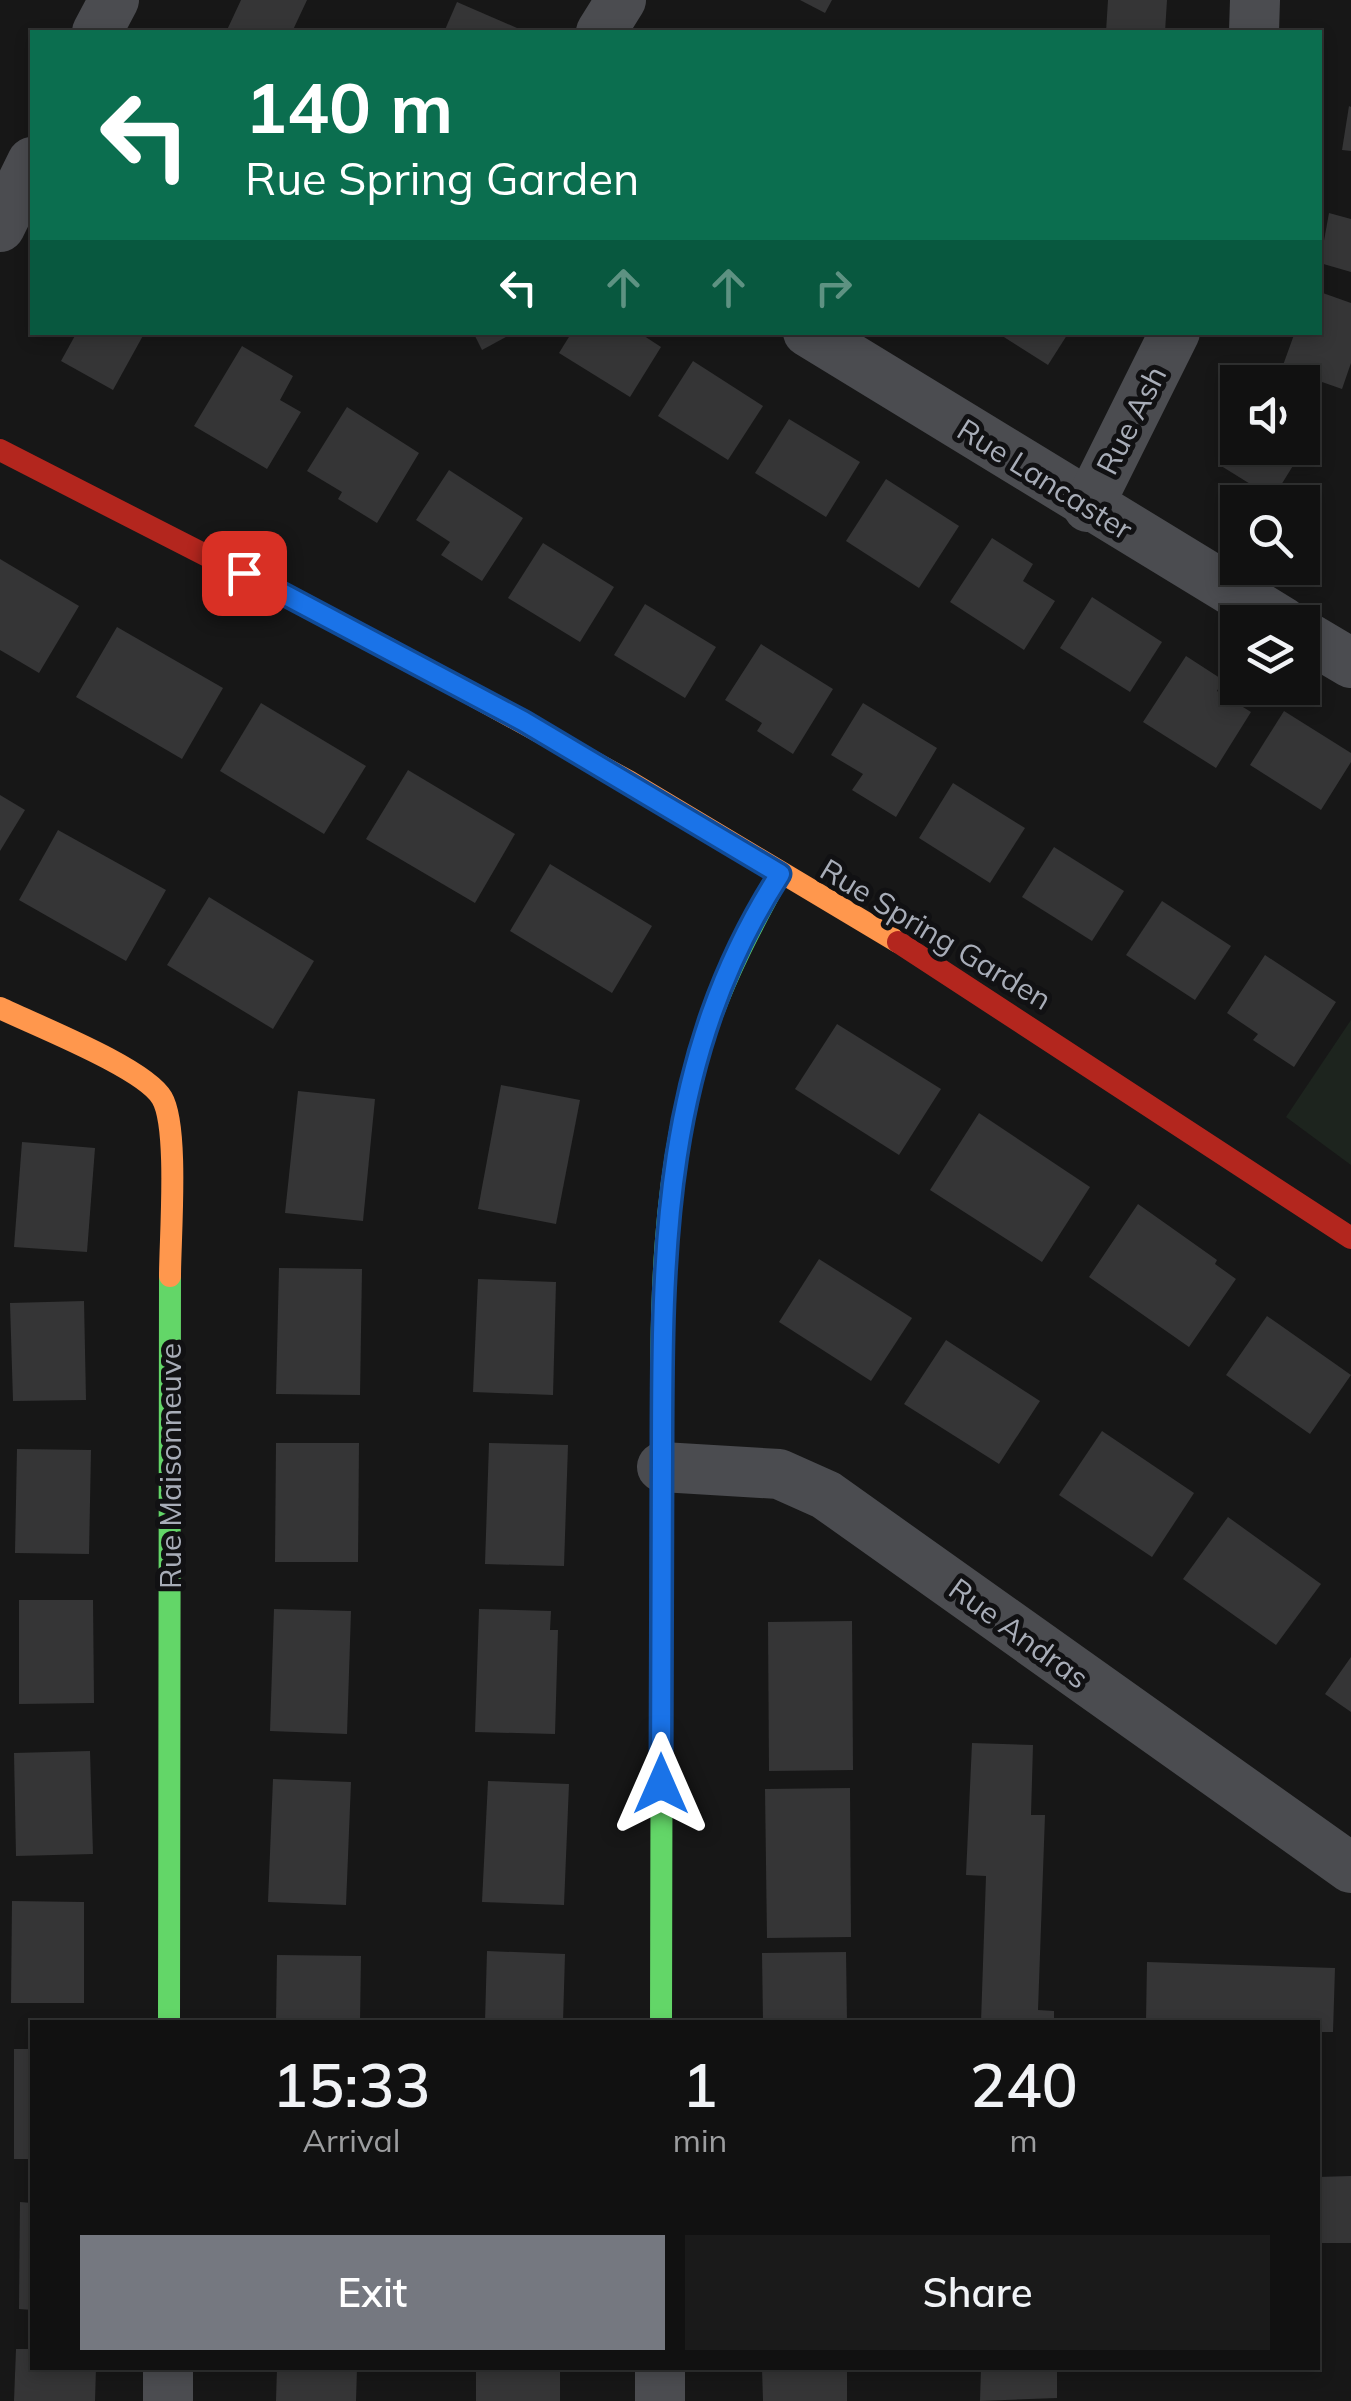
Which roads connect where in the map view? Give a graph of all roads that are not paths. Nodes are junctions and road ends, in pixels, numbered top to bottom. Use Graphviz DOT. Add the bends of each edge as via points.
graph roads {
  1 [pos="114,0"];
  2 [pos="620,0"];
  3 [pos="1256,0"];
  4 [pos="99,30"];
  5 [pos="603,30"];
  6 [pos="1254,30"];
  7 [pos="30,166"];
  8 [pos="0,227"];
  9 [pos="813,335"];
  10 [pos="1174,335"];
  11 [pos="0,450"];
  12 [pos="1088,506"];
  13 [pos="1254,605"];
  14 [pos="1320,645"];
  15 [pos="1351,663"];
  16 [pos="780,874"];
  17 [pos="0,1008"];
  18 [pos="1351,1238"];
  19 [pos="662,1467"];
  20 [pos="1351,1868"];
  21 [pos="169,2020"];
  22 [pos="661,2020"];
  23 [pos="168,2370"];
  24 [pos="660,2370"];
  25 [pos="168,2401"];
  26 [pos="660,2401"];
  1 -- 4 [label="street"];
  2 -- 5 [label="street"];
  3 -- 6 [label="street"];
  7 -- 8 [label="street"];
  9 -- 12 [label="street, Rue Lancaster"];
  10 -- 12 [label="street, Rue Ash"];
  11 -- 16 [label="street, Rue Spring Garden" via="523,721"];
  12 -- 13 [label="street, Rue Lancaster"];
  14 -- 15 [label="street"];
  16 -- 18 [label="street, Rue Spring Garden" via="1120,1083"];
  16 -- 19 [label="street" via="725,974 678,1134 662,1310"];
  17 -- 21 [label="street, Rue Maisonneuve" via="135,1073 162,1097 170,1125"];
  19 -- 20 [label="street, Rue Andras" via="779,1474 826,1494"];
  19 -- 22 [label="street"];
  23 -- 25 [label="street"];
  24 -- 26 [label="street"];
}
